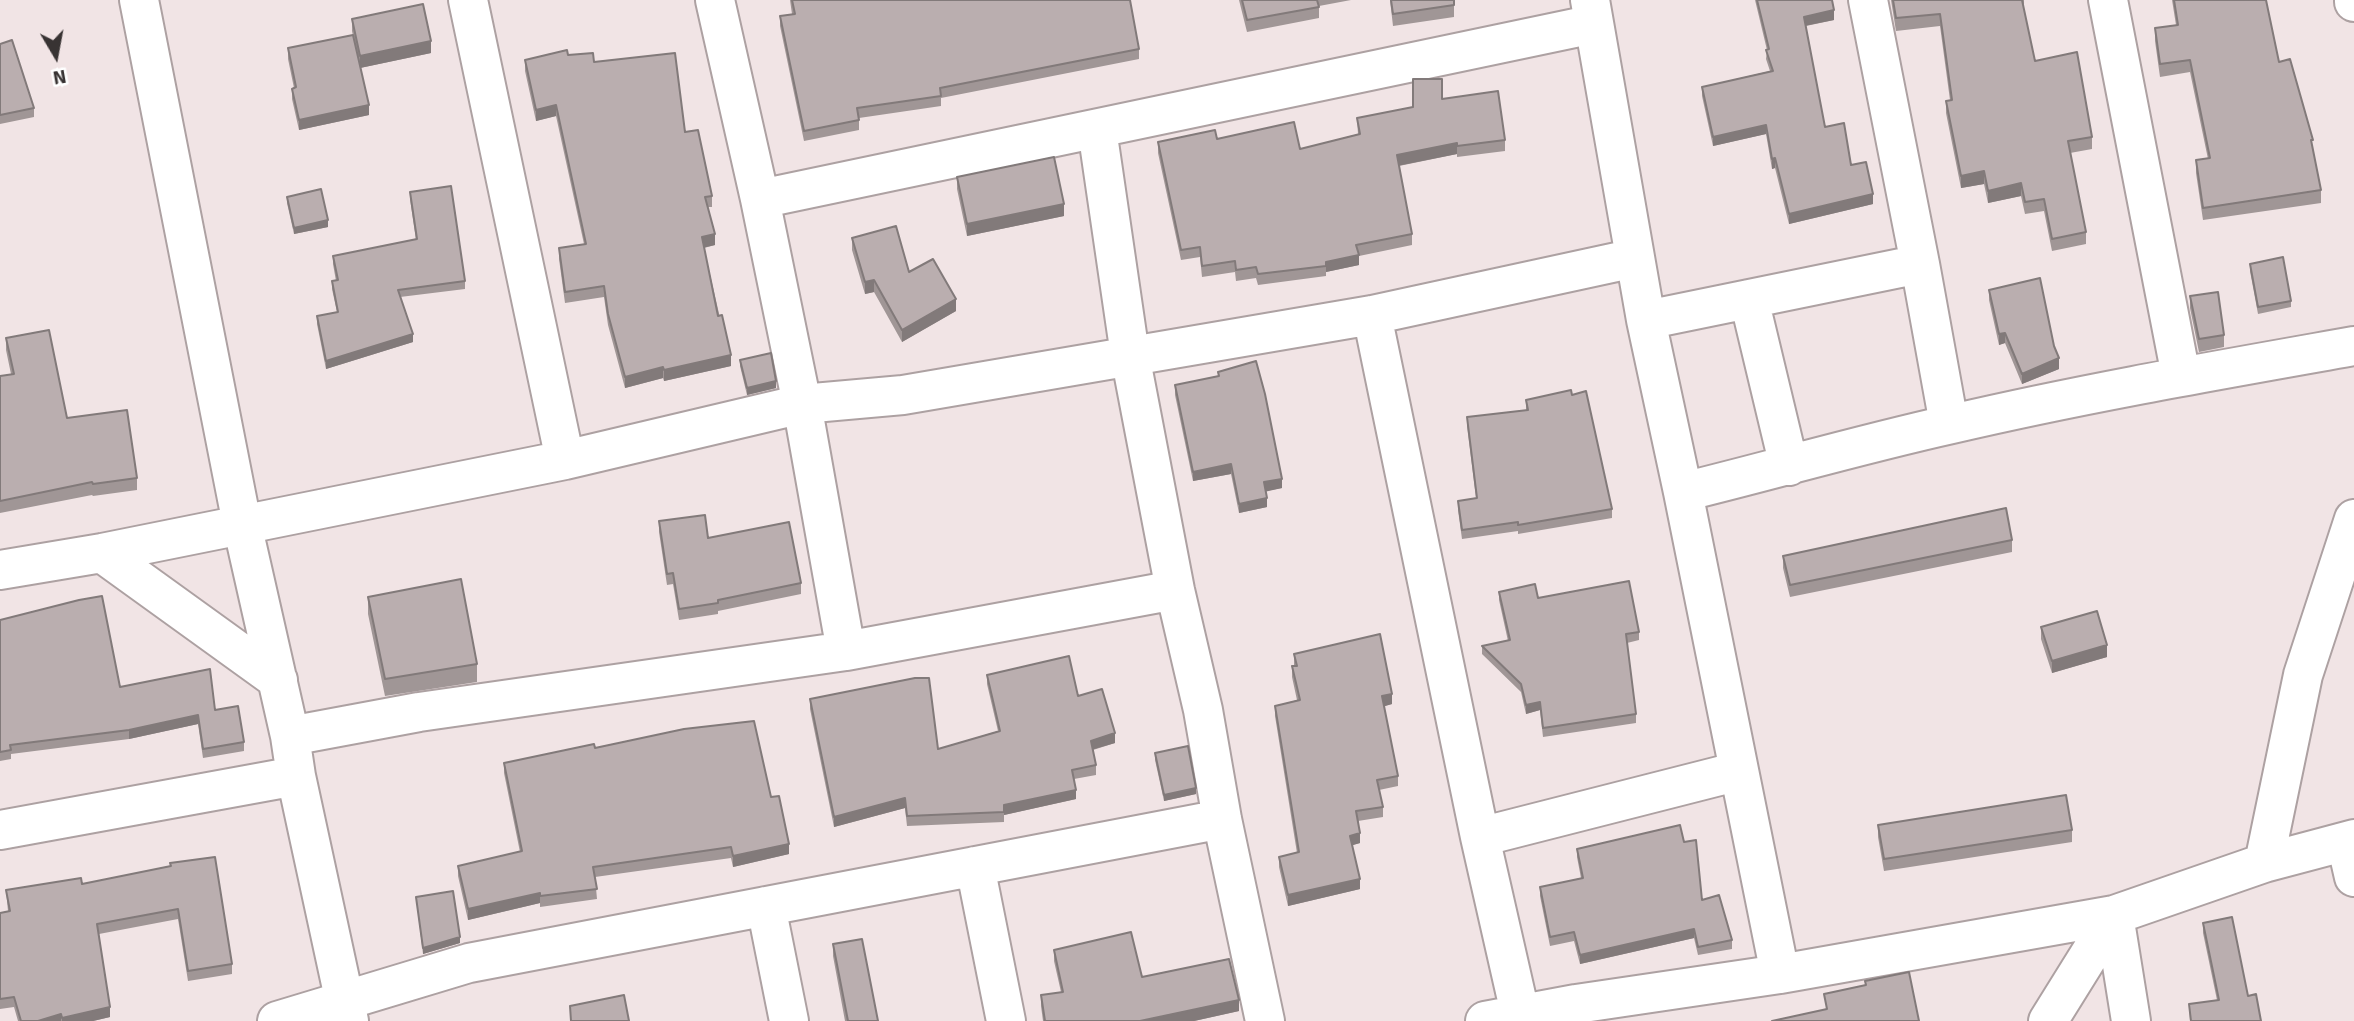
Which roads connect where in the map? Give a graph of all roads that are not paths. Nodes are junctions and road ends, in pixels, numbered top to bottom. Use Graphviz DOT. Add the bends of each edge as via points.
graph roads {
  1 [pos="139,0"];
  2 [pos="468,0"];
  3 [pos="716,0"];
  4 [pos="1868,0"];
  5 [pos="2108,0"];
  6 [pos="1592,12"];
  7 [pos="1097,129"];
  8 [pos="760,200"];
  9 [pos="1635,258"];
  10 [pos="1920,264"];
  11 [pos="1749,299"];
  12 [pos="1372,315"];
  13 [pos="1646,320"];
  14 [pos="2354,346"];
  15 [pos="1130,355"];
  16 [pos="2181,376"];
  17 [pos="802,404"];
  18 [pos="1949,424"];
  19 [pos="565,460"];
  20 [pos="1789,466"];
  21 [pos="1683,492"];
  22 [pos="2354,519"];
  23 [pos="242,524"];
  24 [pos="102,553"];
  25 [pos="0,570"];
  26 [pos="1175,590"];
  27 [pos="846,651"];
  28 [pos="278,680"];
  29 [pos="290,736"];
  30 [pos="1739,771"];
  31 [pos="296,776"];
  32 [pos="1222,819"];
  33 [pos="0,830"];
  34 [pos="1480,837"];
  35 [pos="2351,853"];
  36 [pos="2264,863"];
  37 [pos="975,866"];
  38 [pos="766,906"];
  39 [pos="2114,915"];
  40 [pos="1780,974"];
  41 [pos="347,1011"];
  42 [pos="1502,1017"];
  43 [pos="276,1021"];
  44 [pos="789,1021"];
  45 [pos="1006,1021"];
  46 [pos="1265,1021"];
  47 [pos="2048,1021"];
  48 [pos="2131,1021"];
  1 -- 23 [label="street"];
  2 -- 19 [label="street"];
  3 -- 8 [label="street"];
  4 -- 10 [label="street"];
  5 -- 16 [label="street"];
  6 -- 7 [label="street"];
  6 -- 9 [label="street"];
  7 -- 8 [label="street"];
  7 -- 15 [label="street"];
  8 -- 17 [label="street"];
  9 -- 12 [label="street"];
  9 -- 13 [label="street"];
  10 -- 11 [label="street"];
  10 -- 18 [label="street"];
  11 -- 13 [label="street"];
  11 -- 20 [label="street"];
  12 -- 15 [label="street"];
  12 -- 34 [label="street"];
  13 -- 21 [label="street"];
  14 -- 16 [label="street"];
  15 -- 17 [label="street" via="903,395"];
  15 -- 26 [label="street"];
  16 -- 18 [label="street"];
  17 -- 19 [label="street"];
  17 -- 27 [label="street"];
  18 -- 20 [label="street"];
  19 -- 23 [label="street"];
  20 -- 21 [label="street"];
  21 -- 30 [label="street"];
  22 -- 36 [label="street" via="2303,674"];
  23 -- 24 [label="street"];
  23 -- 28 [label="street"];
  24 -- 25 [label="street"];
  24 -- 28 [label="street"];
  26 -- 27 [label="street"];
  26 -- 32 [label="street"];
  27 -- 29 [label="street" via="419,712"];
  28 -- 29 [label="street"];
  29 -- 31 [label="street"];
  30 -- 34 [label="street"];
  30 -- 40 [label="street"];
  31 -- 33 [label="street"];
  31 -- 41 [label="street"];
  32 -- 37 [label="street"];
  32 -- 46 [label="street"];
  34 -- 42 [label="street"];
  35 -- 36 [label="street"];
  36 -- 39 [label="street"];
  37 -- 38 [label="street"];
  37 -- 45 [label="street"];
  38 -- 41 [label="street" via="469,963"];
  38 -- 44 [label="street"];
  39 -- 40 [label="street"];
  39 -- 47 [label="street"];
  39 -- 48 [label="street"];
  40 -- 42 [label="street"];
  41 -- 43 [label="street"];
}
